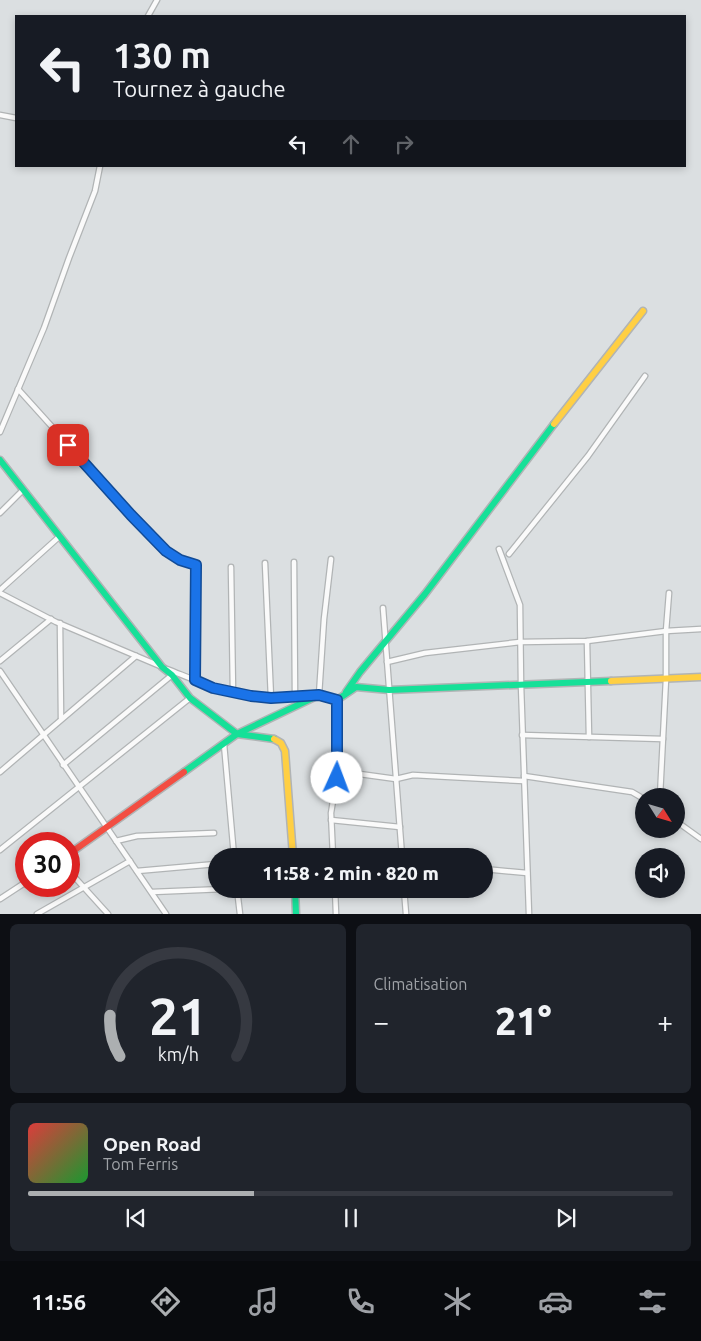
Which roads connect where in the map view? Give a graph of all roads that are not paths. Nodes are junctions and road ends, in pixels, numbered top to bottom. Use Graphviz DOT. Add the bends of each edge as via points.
graph roads {
  1 [pos="157,0"];
  2 [pos="149,15"];
  3 [pos="0,115"];
  4 [pos="15,118"];
  5 [pos="100,167"];
  6 [pos="643,311"];
  7 [pos="645,376"];
  8 [pos="18,389"];
  9 [pos="0,432"];
  10 [pos="0,460"];
  11 [pos="24,490"];
  12 [pos="0,513"];
  13 [pos="60,536"];
  14 [pos="499,549"];
  15 [pos="509,554"];
  16 [pos="331,559"];
  17 [pos="294,562"];
  18 [pos="265,563"];
  19 [pos="231,567"];
  20 [pos="0,591"];
  21 [pos="669,593"];
  22 [pos="383,608"];
  23 [pos="51,619"];
  24 [pos="60,623"];
  25 [pos="701,629"];
  26 [pos="666,631"];
  27 [pos="386,641"];
  28 [pos="587,641"];
  29 [pos="520,642"];
  30 [pos="136,656"];
  31 [pos="0,660"];
  32 [pos="387,662"];
  33 [pos="162,667"];
  34 [pos="0,671"];
  35 [pos="172,675"];
  36 [pos="701,677"];
  37 [pos="666,679"];
  38 [pos="195,680"];
  39 [pos="589,684"];
  40 [pos="521,685"];
  41 [pos="389,690"];
  42 [pos="233,693"];
  43 [pos="319,695"];
  44 [pos="295,696"];
  45 [pos="190,698"];
  46 [pos="271,698"];
  47 [pos="337,700"];
  48 [pos="62,718"];
  49 [pos="237,734"];
  50 [pos="43,735"];
  51 [pos="522,736"];
  52 [pos="589,737"];
  53 [pos="663,739"];
  54 [pos="224,744"];
  55 [pos="63,765"];
  56 [pos="338,771"];
  57 [pos="0,772"];
  58 [pos="524,778"];
  59 [pos="396,779"];
  60 [pos="78,787"];
  61 [pos="660,788"];
  62 [pos="635,794"];
  63 [pos="331,820"];
  64 [pos="107,827"];
  65 [pos="400,827"];
  66 [pos="685,827"];
  67 [pos="214,833"];
  68 [pos="701,839"];
  69 [pos="116,841"];
  70 [pos="80,846"];
  71 [pos="233,848"];
  72 [pos="292,848"];
  73 [pos="333,848"];
  74 [pos="401,848"];
  75 [pos="0,850"];
  76 [pos="130,861"];
  77 [pos="208,865"];
  78 [pos="493,870"];
  79 [pos="137,871"];
  80 [pos="527,873"];
  81 [pos="80,882"];
  82 [pos="84,886"];
  83 [pos="15,889"];
  84 [pos="208,890"];
  85 [pos="152,892"];
  86 [pos="239,898"];
  87 [pos="295,898"];
  88 [pos="335,898"];
  89 [pos="405,898"];
  90 [pos="0,899"];
  91 [pos="37,914"];
  92 [pos="108,914"];
  93 [pos="166,914"];
  94 [pos="240,914"];
  95 [pos="296,914"];
  96 [pos="336,914"];
  97 [pos="406,914"];
  98 [pos="529,914"];
  1 -- 2 [label="street"];
  3 -- 4 [label="street"];
  5 -- 8 [label="street" via="95,191"];
  6 -- 27 [label="street"];
  7 -- 15 [label="street" via="588,456"];
  8 -- 9 [label="street"];
  8 -- 38 [label="street" via="166,551 196,565"];
  10 -- 11 [label="street"];
  11 -- 12 [label="street"];
  11 -- 13 [label="street"];
  13 -- 20 [label="street"];
  13 -- 33 [label="street"];
  14 -- 29 [label="street" via="520,605"];
  16 -- 43 [label="street"];
  17 -- 44 [label="street"];
  18 -- 46 [label="street"];
  19 -- 42 [label="street"];
  20 -- 23 [label="street"];
  21 -- 26 [label="street"];
  22 -- 27 [label="street"];
  23 -- 24 [label="street"];
  23 -- 31 [label="street"];
  24 -- 30 [label="street"];
  24 -- 48 [label="street"];
  25 -- 26 [label="street"];
  26 -- 28 [label="street"];
  26 -- 37 [label="street"];
  27 -- 32 [label="street"];
  27 -- 47 [label="street"];
  28 -- 29 [label="street"];
  28 -- 39 [label="street"];
  29 -- 32 [label="street" via="425,653"];
  29 -- 40 [label="street"];
  30 -- 33 [label="street"];
  30 -- 48 [label="street"];
  32 -- 41 [label="street"];
  33 -- 35 [label="street"];
  33 -- 38 [label="street"];
  34 -- 50 [label="street"];
  35 -- 45 [label="street"];
  35 -- 55 [label="street"];
  36 -- 37 [label="street"];
  37 -- 39 [label="street"];
  37 -- 53 [label="street"];
  38 -- 42 [label="street"];
  39 -- 40 [label="street"];
  39 -- 52 [label="street"];
  40 -- 41 [label="street"];
  40 -- 51 [label="street"];
  41 -- 47 [label="street" via="356,687"];
  41 -- 59 [label="street"];
  42 -- 46 [label="street"];
  43 -- 44 [label="street"];
  43 -- 47 [label="street"];
  43 -- 49 [label="street"];
  44 -- 46 [label="street"];
  45 -- 49 [label="street"];
  45 -- 60 [label="street"];
  47 -- 56 [label="street"];
  48 -- 50 [label="street"];
  49 -- 54 [label="street"];
  49 -- 72 [label="street" via="276,738 285,751"];
  50 -- 55 [label="street"];
  50 -- 57 [label="street"];
  51 -- 52 [label="street"];
  51 -- 58 [label="street"];
  52 -- 53 [label="street"];
  53 -- 61 [label="street"];
  54 -- 64 [label="street"];
  54 -- 71 [label="street"];
  55 -- 60 [label="street"];
  56 -- 59 [label="street"];
  56 -- 63 [label="street"];
  58 -- 59 [label="street" via="412,775"];
  58 -- 62 [label="street"];
  58 -- 80 [label="street"];
  59 -- 65 [label="street"];
  60 -- 64 [label="street"];
  60 -- 75 [label="street"];
  63 -- 65 [label="street"];
  63 -- 73 [label="street"];
  64 -- 69 [label="street"];
  64 -- 70 [label="street"];
  65 -- 74 [label="street"];
  66 -- 68 [label="street"];
  67 -- 69 [label="street" via="137,836"];
  69 -- 76 [label="street"];
  76 -- 79 [label="street"];
  76 -- 82 [label="street"];
  77 -- 79 [label="street"];
  78 -- 80 [label="street"];
  79 -- 85 [label="street"];
  80 -- 98 [label="street"];
  81 -- 82 [label="street"];
  82 -- 91 [label="street"];
  82 -- 92 [label="street"];
  83 -- 90 [label="street"];
  84 -- 85 [label="street"];
  85 -- 93 [label="street"];
  86 -- 94 [label="street"];
  87 -- 95 [label="street"];
  88 -- 96 [label="street"];
  89 -- 97 [label="street"];
}
